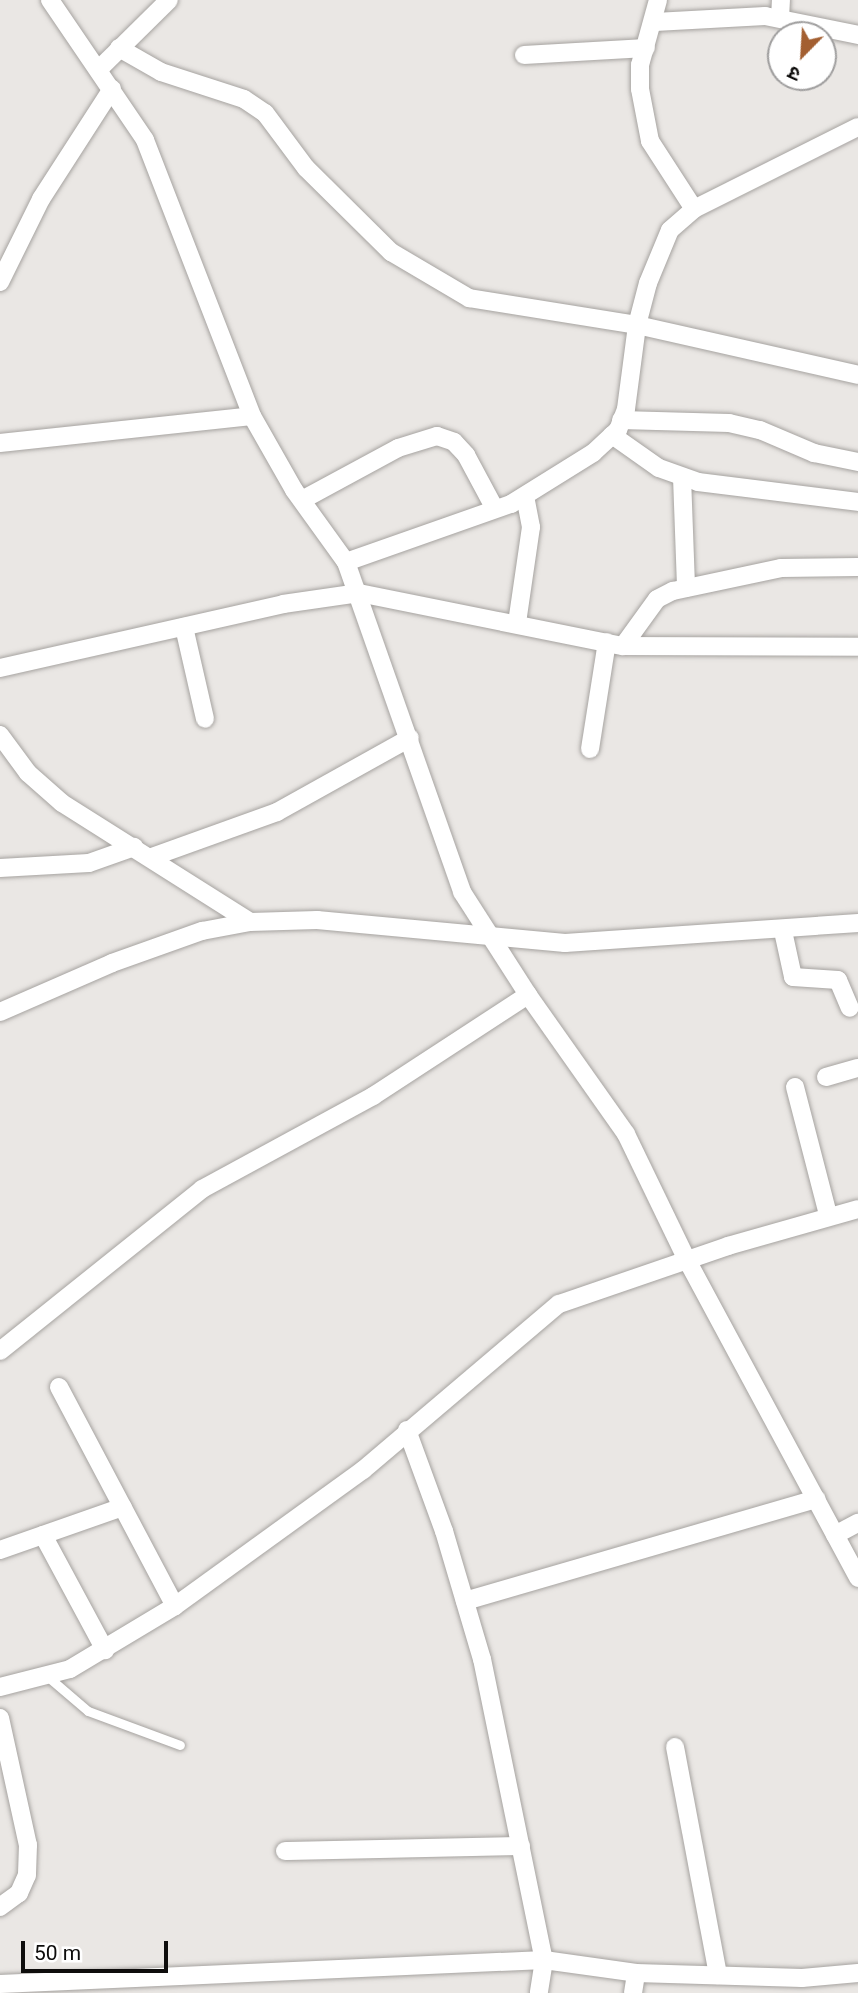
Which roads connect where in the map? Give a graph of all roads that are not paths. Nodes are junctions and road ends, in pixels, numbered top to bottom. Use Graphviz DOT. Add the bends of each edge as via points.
graph roads {
  1 [pos="50,0"];
  2 [pos="169,0"];
  3 [pos="658,0"];
  4 [pos="781,0"];
  5 [pos="780,19"];
  6 [pos="654,22"];
  7 [pos="858,35"];
  8 [pos="119,48"];
  9 [pos="646,48"];
  10 [pos="524,55"];
  11 [pos="99,69"];
  12 [pos="112,89"];
  13 [pos="858,127"];
  14 [pos="694,209"];
  15 [pos="0,282"];
  16 [pos="637,326"];
  17 [pos="858,375"];
  18 [pos="252,416"];
  19 [pos="617,428"];
  20 [pos="0,443"];
  21 [pos="858,462"];
  22 [pos="682,477"];
  23 [pos="524,497"];
  24 [pos="302,500"];
  25 [pos="858,502"];
  26 [pos="495,509"];
  27 [pos="346,562"];
  28 [pos="858,566"];
  29 [pos="686,588"];
  30 [pos="359,593"];
  31 [pos="517,623"];
  32 [pos="184,627"];
  33 [pos="615,644"];
  34 [pos="858,647"];
  35 [pos="0,668"];
  36 [pos="205,719"];
  37 [pos="0,735"];
  38 [pos="410,738"];
  39 [pos="590,750"];
  40 [pos="134,846"];
  41 [pos="152,857"];
  42 [pos="0,868"];
  43 [pos="250,922"];
  44 [pos="858,923"];
  45 [pos="783,931"];
  46 [pos="487,934"];
  47 [pos="528,995"];
  48 [pos="850,1008"];
  49 [pos="0,1012"];
  50 [pos="858,1068"];
  51 [pos="826,1077"];
  52 [pos="795,1087"];
  53 [pos="858,1209"];
  54 [pos="828,1215"];
  55 [pos="687,1260"];
  56 [pos="0,1351"];
  57 [pos="60,1387"];
  58 [pos="407,1430"];
  59 [pos="816,1499"];
  60 [pos="123,1507"];
  61 [pos="858,1523"];
  62 [pos="43,1535"];
  63 [pos="835,1535"];
  64 [pos="0,1550"];
  65 [pos="858,1578"];
  66 [pos="465,1601"];
  67 [pos="175,1606"];
  68 [pos="105,1650"];
  69 [pos="47,1676"];
  70 [pos="0,1687"];
  71 [pos="0,1718"];
  72 [pos="180,1745"];
  73 [pos="675,1747"];
  74 [pos="521,1846"];
  75 [pos="285,1851"];
  76 [pos="0,1907"];
  77 [pos="544,1960"];
  78 [pos="636,1973"];
  79 [pos="858,1973"];
  80 [pos="719,1975"];
  81 [pos="0,1984"];
  82 [pos="539,1993"];
  83 [pos="633,1993"];
  1 -- 11 [label="street"];
  2 -- 8 [label="street"];
  3 -- 6 [label="street"];
  4 -- 5 [label="street"];
  5 -- 6 [label="street"];
  5 -- 7 [label="street"];
  6 -- 9 [label="street"];
  8 -- 11 [label="street"];
  8 -- 16 [label="street" via="162,72 244,99 265,113 306,167 345,207 391,252 430,278 496,306"];
  9 -- 10 [label="street"];
  9 -- 14 [label="street" via="640,89 650,141"];
  11 -- 12 [label="street"];
  12 -- 15 [label="street" via="41,199"];
  12 -- 18 [label="street" via="145,140"];
  13 -- 14 [label="street"];
  14 -- 16 [label="street" via="670,230"];
  16 -- 17 [label="street"];
  16 -- 19 [label="street"];
  18 -- 20 [label="street"];
  18 -- 24 [label="street"];
  19 -- 21 [label="street" via="729,423 760,430 814,453"];
  19 -- 22 [label="street" via="659,468"];
  19 -- 23 [label="street"];
  22 -- 25 [label="street" via="749,492"];
  22 -- 29 [label="street"];
  23 -- 26 [label="street"];
  23 -- 31 [label="street" via="531,527"];
  24 -- 26 [label="street" via="398,448 437,436 454,442 466,455"];
  24 -- 27 [label="street"];
  26 -- 27 [label="street"];
  27 -- 30 [label="street"];
  28 -- 29 [label="street" via="781,568"];
  29 -- 33 [label="street" via="657,598"];
  30 -- 31 [label="street"];
  30 -- 32 [label="street"];
  30 -- 38 [label="street"];
  31 -- 33 [label="street"];
  32 -- 35 [label="street"];
  32 -- 36 [label="street"];
  33 -- 34 [label="street"];
  33 -- 39 [label="street"];
  37 -- 40 [label="street" via="28,773 62,803"];
  38 -- 41 [label="street" via="277,812"];
  38 -- 46 [label="street" via="454,872"];
  40 -- 41 [label="street"];
  40 -- 42 [label="street" via="89,863"];
  41 -- 43 [label="street"];
  43 -- 46 [label="street" via="317,920"];
  43 -- 49 [label="street" via="202,931 112,963"];
  44 -- 45 [label="street"];
  45 -- 46 [label="street" via="565,943"];
  45 -- 48 [label="street" via="793,977 838,980"];
  46 -- 47 [label="street"];
  47 -- 55 [label="street" via="626,1134"];
  47 -- 56 [label="street" via="373,1096 202,1189"];
  50 -- 51 [label="street"];
  52 -- 54 [label="street"];
  53 -- 54 [label="street"];
  54 -- 55 [label="street"];
  55 -- 58 [label="street" via="559,1304"];
  55 -- 59 [label="street"];
  57 -- 60 [label="street"];
  58 -- 66 [label="street"];
  58 -- 67 [label="street" via="363,1470"];
  59 -- 63 [label="street"];
  59 -- 66 [label="street"];
  60 -- 62 [label="street"];
  60 -- 67 [label="street"];
  61 -- 63 [label="street"];
  62 -- 64 [label="street"];
  62 -- 68 [label="street"];
  63 -- 65 [label="street"];
  66 -- 74 [label="street" via="482,1658"];
  67 -- 68 [label="street"];
  68 -- 69 [label="street"];
  69 -- 70 [label="street"];
  69 -- 72 [label="lane" via="88,1711"];
  71 -- 76 [label="street" via="28,1845 23,1884 9,1904"];
  73 -- 80 [label="street"];
  74 -- 75 [label="street"];
  74 -- 77 [label="street"];
  77 -- 78 [label="street"];
  77 -- 81 [label="street"];
  77 -- 82 [label="street"];
  78 -- 80 [label="street"];
  78 -- 83 [label="street"];
  79 -- 80 [label="street" via="802,1978"];
}
